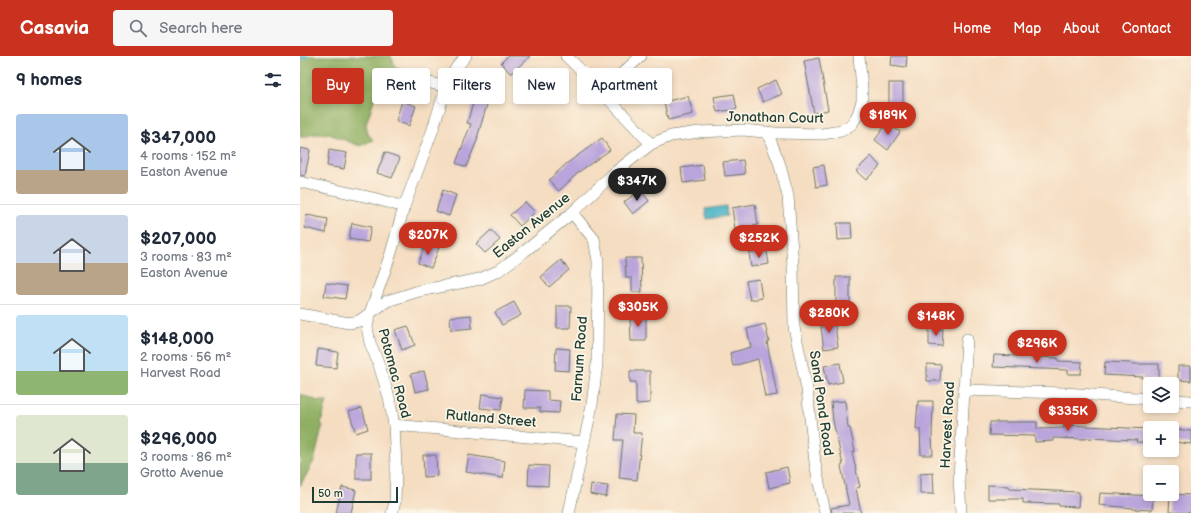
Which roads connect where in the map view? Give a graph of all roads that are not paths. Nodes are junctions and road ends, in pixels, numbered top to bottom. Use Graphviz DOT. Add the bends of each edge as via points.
graph roads {
  1 [pos="466,56"];
  2 [pos="566,56"];
  3 [pos="641,56"];
  4 [pos="859,56"];
  5 [pos="456,68"];
  6 [pos="578,68"];
  7 [pos="628,68"];
  8 [pos="441,104"];
  9 [pos="613,104"];
  10 [pos="767,132"];
  11 [pos="651,144"];
  12 [pos="300,182"];
  13 [pos="404,207"];
  14 [pos="572,213"];
  15 [pos="370,313"];
  16 [pos="300,314"];
  17 [pos="967,339"];
  18 [pos="964,390"];
  19 [pos="1143,399"];
  20 [pos="1179,400"];
  21 [pos="1191,401"];
  22 [pos="394,425"];
  23 [pos="584,442"];
  24 [pos="392,513"];
  25 [pos="569,513"];
  26 [pos="825,513"];
  27 [pos="961,513"];
  1 -- 5 [label="street, Potomac Road"];
  2 -- 6 [label="street"];
  3 -- 7 [label="street"];
  4 -- 10 [label="street, Jonathan Court" via="862,101 852,124 841,131 822,134"];
  8 -- 13 [label="street, Potomac Road"];
  9 -- 11 [label="street"];
  10 -- 11 [label="street, Jonathan Court" via="699,132 671,136"];
  10 -- 26 [label="street, Sand Pond Road" via="779,162 788,196 794,327 807,389 815,463"];
  11 -- 14 [label="street, Easton Avenue" via="614,173"];
  12 -- 13 [label="street"];
  13 -- 15 [label="street, Potomac Road"];
  14 -- 15 [label="street, Easton Avenue" via="498,271 480,279 419,291 387,301"];
  14 -- 23 [label="street, Farnum Road" via="594,239 598,260 597,364"];
  15 -- 16 [label="street, Easton Avenue" via="358,321 348,323"];
  15 -- 22 [label="street, Potomac Road" via="367,327 370,343 389,397"];
  17 -- 18 [label="street, Harvest Road"];
  18 -- 19 [label="street"];
  18 -- 27 [label="street, Harvest Road" via="959,478"];
  20 -- 21 [label="street"];
  22 -- 23 [label="street, Rutland Street"];
  22 -- 24 [label="street, Potomac Road" via="396,466"];
  23 -- 25 [label="street, Farnum Road"];
}
